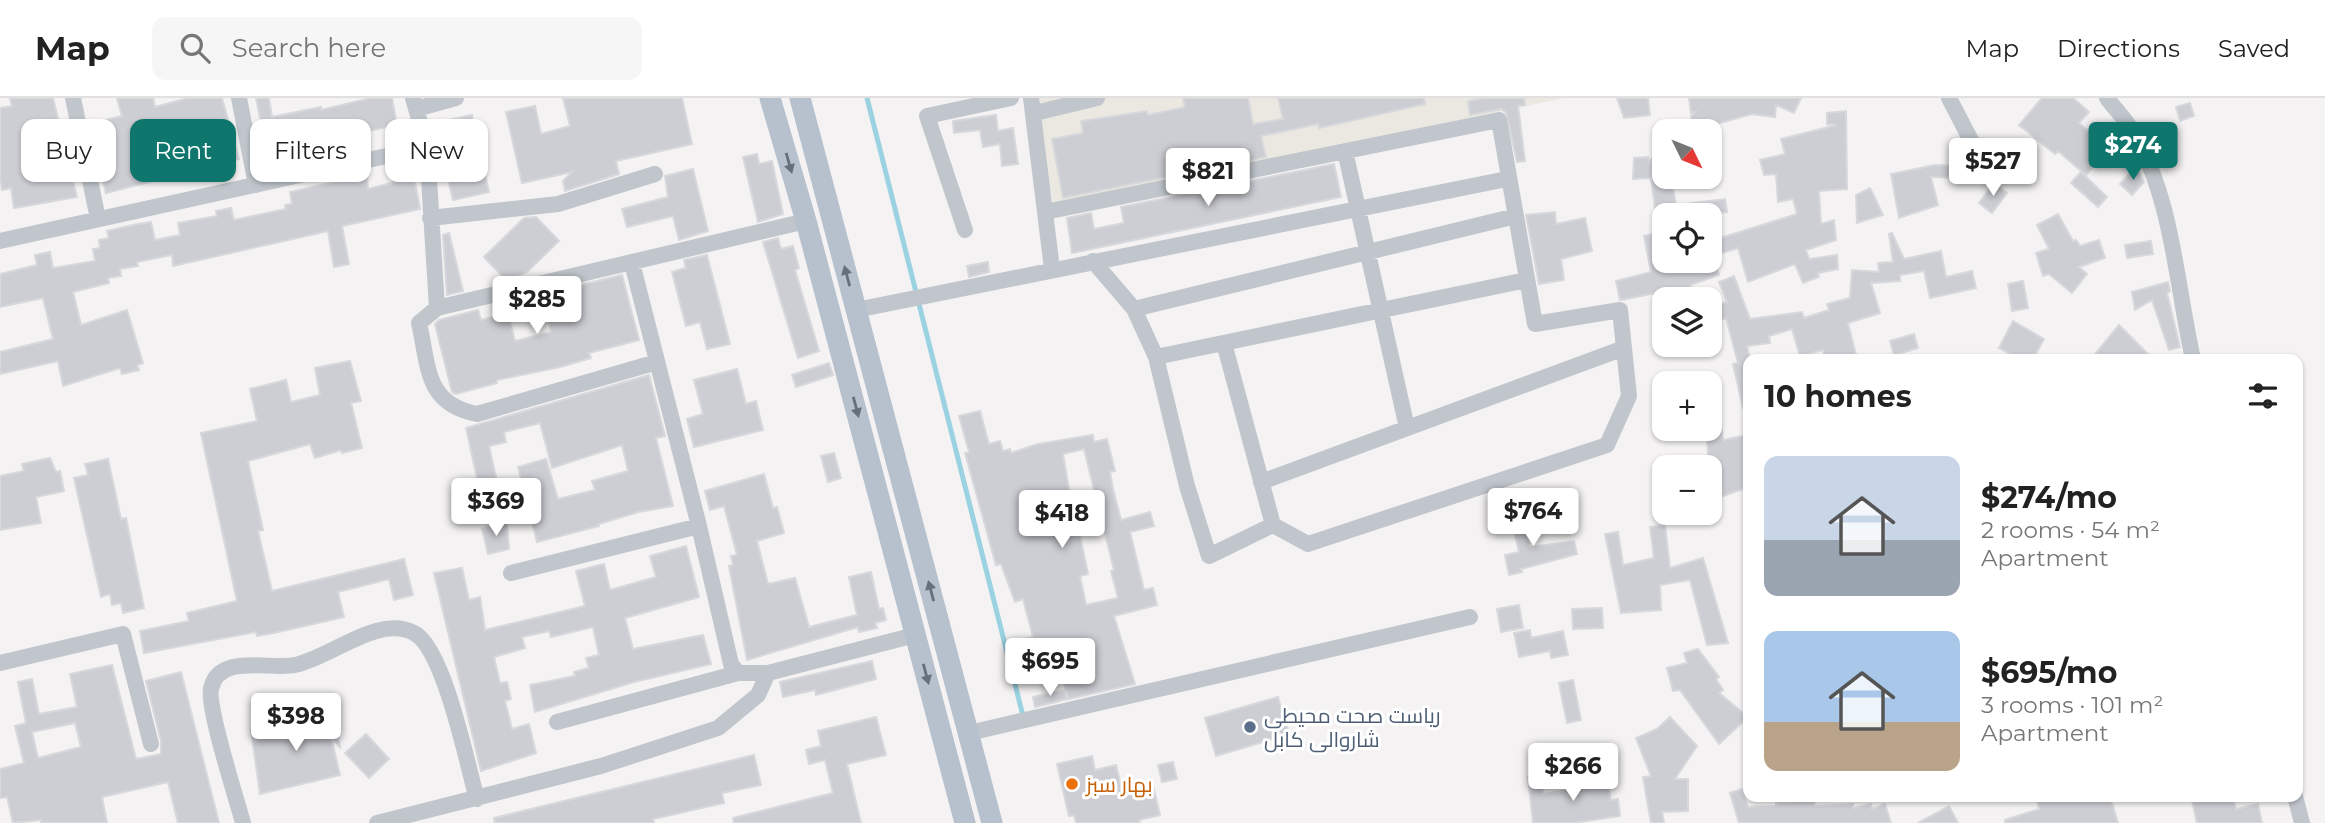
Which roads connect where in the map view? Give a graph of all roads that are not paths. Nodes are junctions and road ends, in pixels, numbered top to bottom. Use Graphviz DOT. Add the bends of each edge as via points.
graph roads {
  1 [pos="73,98"];
  2 [pos="239,98"];
  3 [pos="457,98"];
  4 [pos="770,98"];
  5 [pos="800,98"];
  6 [pos="1011,98"];
  7 [pos="1097,98"];
  8 [pos="1949,98"];
  9 [pos="2107,98"];
  10 [pos="415,103"];
  11 [pos="1033,105"];
  12 [pos="1976,150"];
  13 [pos="1345,151"];
  14 [pos="385,156"];
  15 [pos="654,174"];
  16 [pos="1507,179"];
  17 [pos="428,182"];
  18 [pos="257,184"];
  19 [pos="1357,209"];
  20 [pos="1045,212"];
  21 [pos="1516,216"];
  22 [pos="430,218"];
  23 [pos="98,219"];
  24 [pos="806,221"];
  25 [pos="965,230"];
  26 [pos="0,241"];
  27 [pos="1367,252"];
  28 [pos="1093,261"];
  29 [pos="632,263"];
  30 [pos="1052,269"];
  31 [pos="1526,280"];
  32 [pos="437,308"];
  33 [pos="1134,309"];
  34 [pos="856,310"];
  35 [pos="1380,310"];
  36 [pos="1224,343"];
  37 [pos="1624,348"];
  38 [pos="2192,354"];
  39 [pos="868,355"];
  40 [pos="1156,357"];
  41 [pos="844,361"];
  42 [pos="657,362"];
  43 [pos="1407,428"];
  44 [pos="890,436"];
  45 [pos="865,443"];
  46 [pos="1261,482"];
  47 [pos="1272,525"];
  48 [pos="699,526"];
  49 [pos="511,573"];
  50 [pos="1470,617"];
  51 [pos="915,635"];
  52 [pos="0,663"];
  53 [pos="738,673"];
  54 [pos="768,673"];
  55 [pos="557,722"];
  56 [pos="969,733"];
  57 [pos="151,744"];
  58 [pos="477,799"];
  59 [pos="2297,802"];
  60 [pos="243,823"];
  61 [pos="377,823"];
  62 [pos="965,823"];
  63 [pos="992,823"];
  64 [pos="2302,823"];
  1 -- 23 [label="street"];
  2 -- 18 [label="street"];
  3 -- 10 [label="street"];
  4 -- 24 [label="main road, one-way"];
  34 -- 5 [label="main road, one-way"];
  6 -- 25 [label="street" via="927,116"];
  7 -- 11 [label="street"];
  8 -- 12 [label="street"];
  9 -- 38 [label="street" via="2133,132 2158,192"];
  11 -- 20 [label="street"];
  13 -- 16 [label="street" via="1499,120"];
  13 -- 19 [label="street"];
  13 -- 20 [label="street"];
  14 -- 18 [label="street"];
  15 -- 22 [label="street" via="558,204"];
  16 -- 19 [label="street"];
  16 -- 21 [label="street"];
  17 -- 22 [label="street"];
  18 -- 23 [label="street"];
  19 -- 27 [label="street"];
  19 -- 28 [label="street"];
  20 -- 30 [label="street"];
  21 -- 27 [label="street"];
  21 -- 31 [label="street"];
  22 -- 32 [label="street"];
  23 -- 26 [label="street"];
  24 -- 29 [label="street"];
  24 -- 41 [label="main road"];
  27 -- 33 [label="street"];
  27 -- 35 [label="street"];
  28 -- 30 [label="street"];
  28 -- 33 [label="street"];
  29 -- 32 [label="street"];
  29 -- 42 [label="street"];
  30 -- 34 [label="street"];
  31 -- 35 [label="street"];
  31 -- 37 [label="street" via="1535,324 1620,310"];
  32 -- 42 [label="street" via="419,323 434,393 457,410 477,414"];
  33 -- 40 [label="street"];
  34 -- 39 [label="main road"];
  35 -- 36 [label="street"];
  35 -- 43 [label="street"];
  36 -- 40 [label="street"];
  36 -- 46 [label="street"];
  37 -- 43 [label="street"];
  37 -- 47 [label="street" via="1629,396 1607,445 1308,544"];
  39 -- 41 [label="main road"];
  39 -- 44 [label="main road"];
  40 -- 47 [label="street" via="1209,556"];
  41 -- 45 [label="main road, one-way"];
  42 -- 48 [label="street"];
  43 -- 46 [label="street"];
  44 -- 45 [label="main road"];
  56 -- 44 [label="main road, one-way"];
  45 -- 51 [label="main road"];
  46 -- 47 [label="street"];
  48 -- 49 [label="street"];
  48 -- 53 [label="street" via="731,664"];
  50 -- 56 [label="street"];
  51 -- 54 [label="street"];
  51 -- 62 [label="main road, one-way"];
  52 -- 57 [label="street" via="123,635"];
  53 -- 54 [label="street"];
  53 -- 55 [label="street"];
  54 -- 58 [label="street" via="758,695 719,728"];
  56 -- 63 [label="main road"];
  58 -- 60 [label="street" via="436,657 415,633 390,626 295,665 230,667 218,674 210,690"];
  58 -- 61 [label="street"];
  59 -- 64 [label="street"];
}
